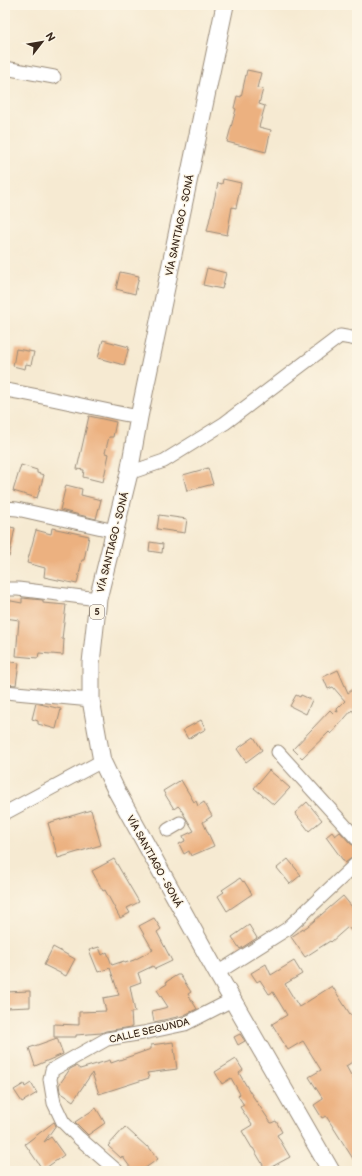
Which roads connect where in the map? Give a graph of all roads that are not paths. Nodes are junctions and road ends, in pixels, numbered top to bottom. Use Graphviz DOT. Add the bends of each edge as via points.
graph roads {
  1 [pos="225,5"];
  2 [pos="5,68"];
  3 [pos="54,77"];
  4 [pos="357,339"];
  5 [pos="5,390"];
  6 [pos="139,417"];
  7 [pos="129,473"];
  8 [pos="5,508"];
  9 [pos="115,531"];
  10 [pos="5,589"];
  11 [pos="98,599"];
  12 [pos="5,692"];
  13 [pos="90,700"];
  14 [pos="278,752"];
  15 [pos="102,761"];
  16 [pos="5,813"];
  17 [pos="180,824"];
  18 [pos="168,830"];
  19 [pos="357,839"];
  20 [pos="357,863"];
  21 [pos="217,973"];
  22 [pos="232,1000"];
  23 [pos="117,1171"];
  24 [pos="331,1171"];
  1 -- 6 [label="main road, VÍA SANTIAGO - SONÁ / 5"];
  2 -- 3 [label="street"];
  4 -- 7 [label="street" via="340,336 225,423 164,461"];
  5 -- 6 [label="street"];
  6 -- 7 [label="main road, VÍA SANTIAGO - SONÁ / 5"];
  7 -- 9 [label="main road, VÍA SANTIAGO - SONÁ / 5"];
  8 -- 9 [label="street"];
  9 -- 11 [label="main road, VÍA SANTIAGO - SONÁ / 5"];
  10 -- 11 [label="street"];
  11 -- 13 [label="main road, VÍA SANTIAGO - SONÁ / 5"];
  12 -- 13 [label="street"];
  13 -- 15 [label="main road, VÍA SANTIAGO - SONÁ / 5"];
  14 -- 19 [label="street"];
  15 -- 16 [label="street"];
  15 -- 21 [label="main road, VÍA SANTIAGO - SONÁ / 5"];
  17 -- 18 [label="street"];
  20 -- 21 [label="street" via="287,929"];
  21 -- 22 [label="main road, VÍA SANTIAGO - SONÁ / 5"];
  22 -- 23 [label="street, CALLE SEGUNDA" via="185,1024 107,1039 52,1070 50,1079 54,1103 63,1122"];
  22 -- 24 [label="main road, VÍA SANTIAGO - SONÁ / 5"];
}
